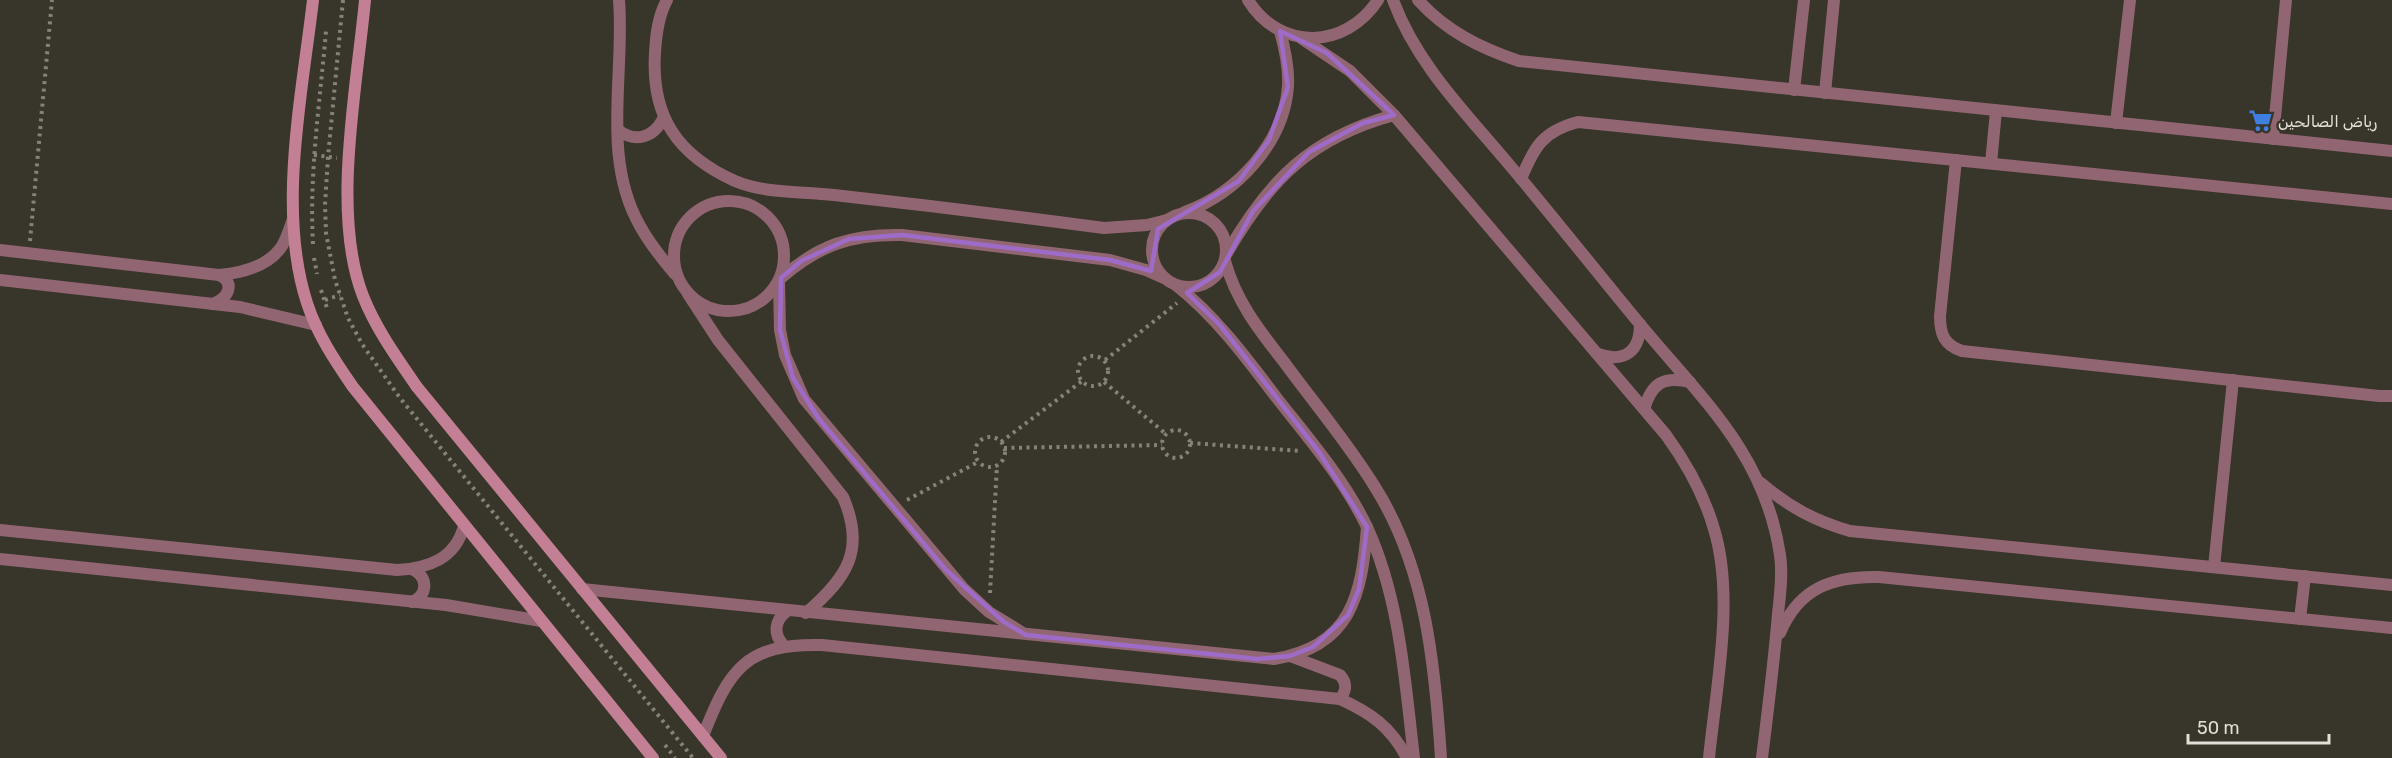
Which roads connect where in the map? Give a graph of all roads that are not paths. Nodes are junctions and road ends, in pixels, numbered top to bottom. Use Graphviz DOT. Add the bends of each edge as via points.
graph roads {
  1 [pos="313,0"];
  2 [pos="365,0"];
  3 [pos="619,0"];
  4 [pos="667,0"];
  5 [pos="1239,0"];
  6 [pos="1378,0"];
  7 [pos="1393,0"];
  8 [pos="1418,0"];
  9 [pos="1804,0"];
  10 [pos="1834,0"];
  11 [pos="2130,0"];
  12 [pos="2286,0"];
  13 [pos="1251,5"];
  14 [pos="1280,31"];
  15 [pos="1301,38"];
  16 [pos="1794,90"];
  17 [pos="1825,93"];
  18 [pos="1996,111"];
  19 [pos="1394,115"];
  20 [pos="663,119"];
  21 [pos="2116,123"];
  22 [pos="618,130"];
  23 [pos="2273,139"];
  24 [pos="2392,151"];
  25 [pos="1956,159"];
  26 [pos="1990,163"];
  27 [pos="723,175"];
  28 [pos="1521,179"];
  29 [pos="766,190"];
  30 [pos="740,202"];
  31 [pos="2392,204"];
  32 [pos="1181,214"];
  33 [pos="293,219"];
  34 [pos="1167,220"];
  35 [pos="0,250"];
  36 [pos="1226,257"];
  37 [pos="219,275"];
  38 [pos="677,277"];
  39 [pos="1164,278"];
  40 [pos="0,280"];
  41 [pos="780,280"];
  42 [pos="1176,285"];
  43 [pos="688,294"];
  44 [pos="213,304"];
  45 [pos="1640,324"];
  46 [pos="316,325"];
  47 [pos="1598,354"];
  48 [pos="2233,381"];
  49 [pos="1690,382"];
  50 [pos="2392,396"];
  51 [pos="1644,409"];
  52 [pos="1760,482"];
  53 [pos="464,526"];
  54 [pos="1367,527"];
  55 [pos="0,530"];
  56 [pos="0,559"];
  57 [pos="2214,567"];
  58 [pos="412,569"];
  59 [pos="2305,576"];
  60 [pos="2392,585"];
  61 [pos="582,589"];
  62 [pos="412,602"];
  63 [pos="787,611"];
  64 [pos="807,613"];
  65 [pos="2300,619"];
  66 [pos="541,621"];
  67 [pos="2392,628"];
  68 [pos="1026,635"];
  69 [pos="1776,642"];
  70 [pos="784,646"];
  71 [pos="1290,656"];
  72 [pos="1340,699"];
  73 [pos="703,736"];
  74 [pos="653,758"];
  75 [pos="721,758"];
  76 [pos="1407,758"];
  77 [pos="1414,758"];
  78 [pos="1441,758"];
  79 [pos="1708,758"];
  80 [pos="1762,758"];
  1 -- 33 [label="street" via="296,153"];
  2 -- 61 [label="street" via="349,159 348,218 363,296 417,387"];
  3 -- 22 [label="street"];
  4 -- 20 [label="street" via="656,35 654,67 656,99"];
  5 -- 13 [label="street"];
  6 -- 15 [label="street" via="1364,19 1345,31 1324,38"];
  7 -- 28 [label="street" via="1427,64"];
  8 -- 16 [label="street" via="1456,34 1519,61"];
  9 -- 16 [label="street"];
  10 -- 17 [label="street"];
  11 -- 21 [label="street"];
  12 -- 23 [label="street"];
  13 -- 14 [label="street"];
  14 -- 15 [label="street"];
  14 -- 32 [label="street" via="1288,87 1282,114 1269,140 1239,181 1202,206"];
  15 -- 19 [label="street" via="1350,71"];
  16 -- 17 [label="street"];
  17 -- 18 [label="street"];
  18 -- 21 [label="street"];
  18 -- 26 [label="street"];
  19 -- 36 [label="street" via="1335,136 1285,173 1248,218"];
  19 -- 47 [label="street"];
  20 -- 22 [label="street" via="652,134 644,137"];
  20 -- 27 [label="street" via="686,148"];
  21 -- 23 [label="street"];
  22 -- 38 [label="street" via="626,194 639,225"];
  23 -- 24 [label="street"];
  25 -- 26 [label="street"];
  25 -- 28 [label="street" via="1578,122 1562,126 1537,145"];
  25 -- 48 [label="street" via="1940,316 1944,339 1952,348"];
  26 -- 31 [label="street"];
  27 -- 29 [label="street"];
  27 -- 30 [label="street"];
  28 -- 45 [label="street"];
  29 -- 30 [label="street"];
  29 -- 34 [label="street" via="1104,228"];
  30 -- 38 [label="street" via="720,200 701,207 686,220 676,238 673,257"];
  30 -- 41 [label="street" via="758,208 773,221 783,239 786,259"];
  32 -- 34 [label="street"];
  32 -- 36 [label="street" via="1192,213 1214,222 1225,242"];
  33 -- 37 [label="street" via="282,246 269,258 237,273"];
  33 -- 46 [label="street" via="300,275"];
  34 -- 39 [label="street" via="1158,229 1152,248 1155,268"];
  35 -- 37 [label="street"];
  36 -- 42 [label="street" via="1211,281 1188,288"];
  36 -- 78 [label="street" via="1229,278 1243,307 1359,462 1406,550 1428,629"];
  37 -- 44 [label="street" via="229,286 228,294"];
  38 -- 43 [label="street"];
  39 -- 41 [label="street" via="1110,260 876,235 824,248 801,261"];
  39 -- 42 [label="street"];
  40 -- 44 [label="street"];
  41 -- 43 [label="street" via="766,298 748,308 726,312 706,306"];
  41 -- 68 [label="street" via="780,330 785,355 804,399 958,583 989,612"];
  42 -- 54 [label="street" via="1220,325 1343,484"];
  43 -- 64 [label="street" via="718,340 843,497 850,514 853,541 848,567"];
  44 -- 46 [label="street" via="268,312"];
  45 -- 47 [label="street" via="1640,337 1634,349 1623,357"];
  45 -- 49 [label="street"];
  46 -- 53 [label="street" via="353,387"];
  47 -- 51 [label="street"];
  48 -- 50 [label="street"];
  48 -- 57 [label="street"];
  49 -- 51 [label="street" via="1675,379 1659,383 1648,394"];
  49 -- 52 [label="street" via="1717,412"];
  51 -- 79 [label="street" via="1687,464 1715,530 1720,557 1724,602"];
  52 -- 57 [label="street" via="1801,513 1850,531"];
  52 -- 69 [label="street" via="1781,558"];
  53 -- 58 [label="street" via="459,543 446,555 430,565"];
  53 -- 66 [label="street"];
  54 -- 71 [label="street" via="1359,589 1348,615 1333,633"];
  54 -- 77 [label="street" via="1392,602"];
  55 -- 58 [label="street"];
  56 -- 62 [label="street"];
  57 -- 59 [label="street"];
  58 -- 62 [label="street" via="421,575 425,586 421,596"];
  59 -- 60 [label="street"];
  59 -- 65 [label="street"];
  61 -- 63 [label="street"];
  61 -- 73 [label="street"];
  62 -- 66 [label="street"];
  63 -- 64 [label="street"];
  63 -- 70 [label="street" via="776,627"];
  64 -- 68 [label="street"];
  65 -- 67 [label="street"];
  65 -- 69 [label="street" via="1852,576 1826,584 1804,598 1786,618"];
  66 -- 74 [label="street"];
  68 -- 71 [label="street" via="1258,659"];
  69 -- 80 [label="street"];
  70 -- 72 [label="street" via="822,645"];
  70 -- 73 [label="street" via="760,654 739,668 723,688"];
  71 -- 72 [label="street" via="1340,675 1345,689"];
  72 -- 76 [label="street" via="1367,711 1389,730"];
  73 -- 75 [label="street"];
}
